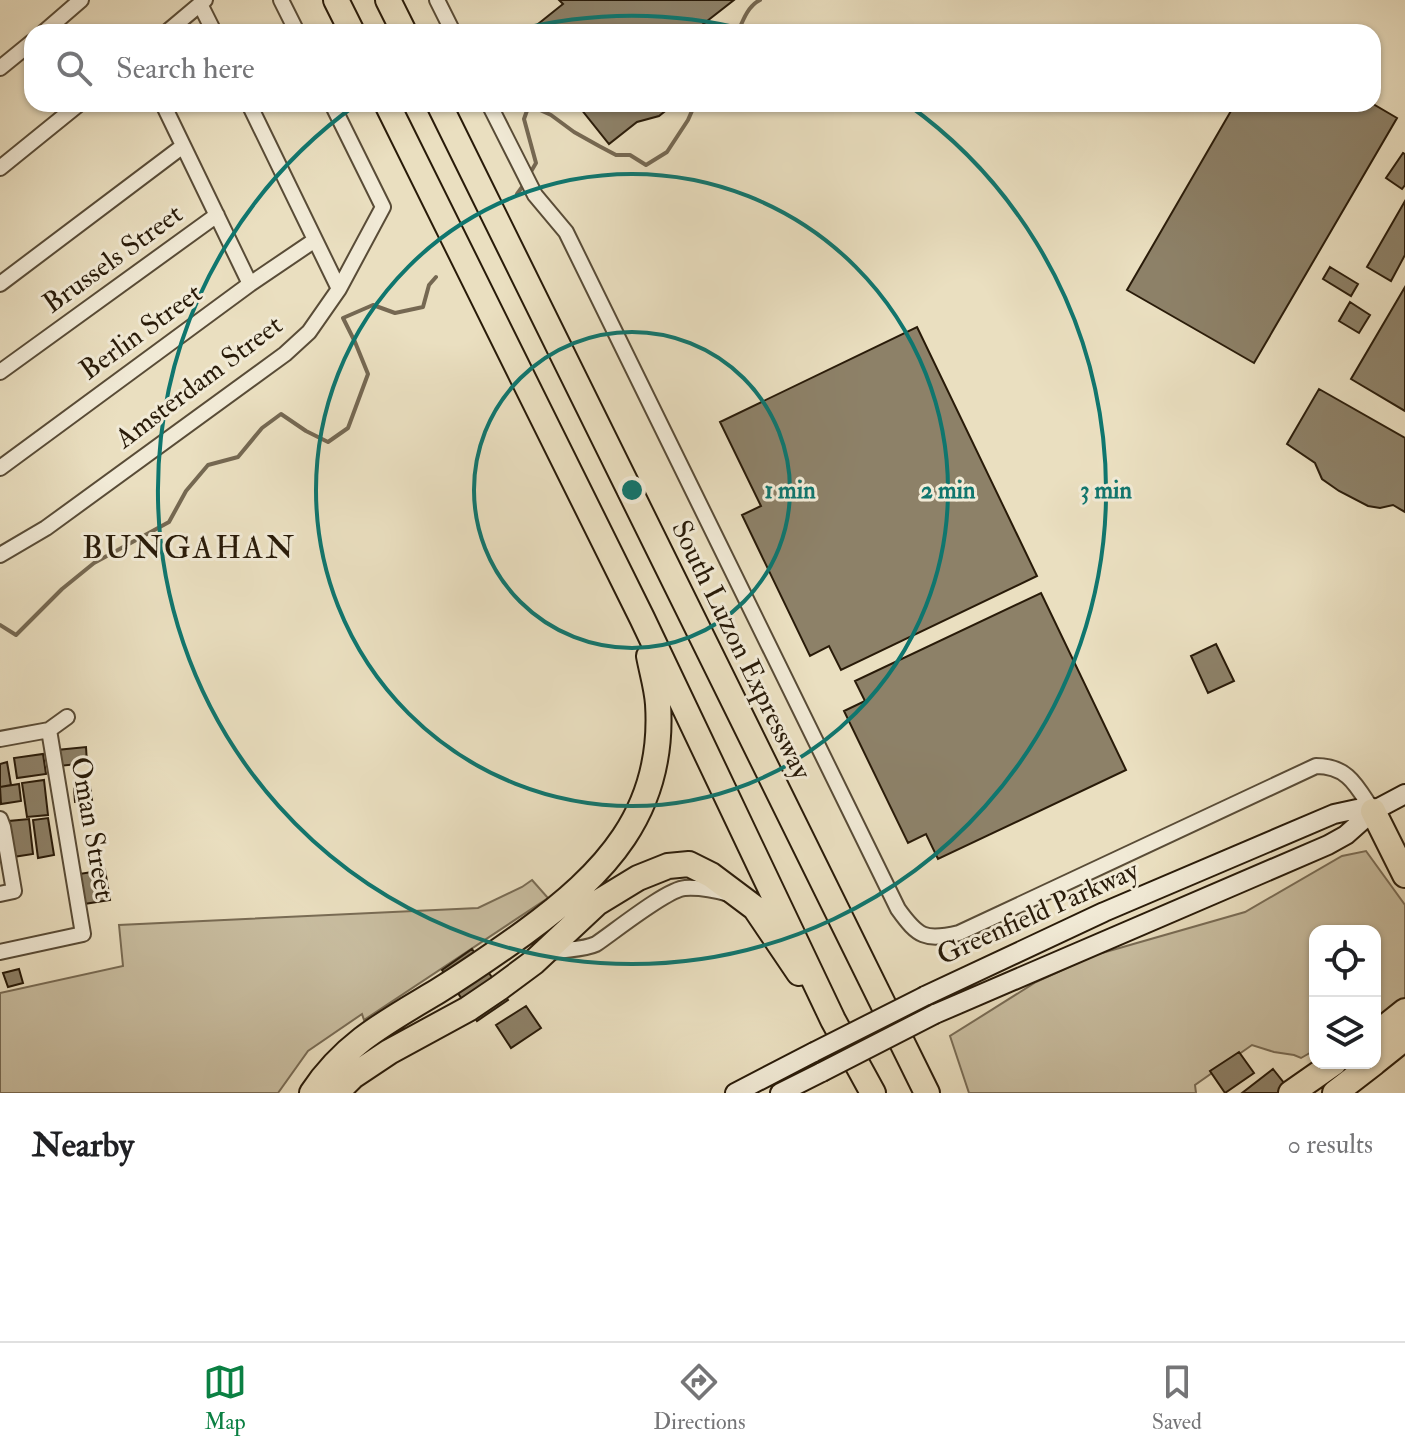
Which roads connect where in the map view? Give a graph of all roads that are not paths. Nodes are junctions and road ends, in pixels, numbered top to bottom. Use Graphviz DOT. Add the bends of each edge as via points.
graph roads {
  1 [pos="81,0"];
  2 [pos="281,0"];
  3 [pos="336,0"];
  4 [pos="388,0"];
  5 [pos="437,0"];
  6 [pos="202,2"];
  7 [pos="53,24"];
  8 [pos="176,24"];
  9 [pos="211,24"];
  10 [pos="293,24"];
  11 [pos="348,24"];
  12 [pos="400,24"];
  13 [pos="449,24"];
  14 [pos="24,48"];
  15 [pos="0,68"];
  16 [pos="69,112"];
  17 [pos="167,112"];
  18 [pos="253,112"];
  19 [pos="336,112"];
  20 [pos="391,112"];
  21 [pos="443,112"];
  22 [pos="493,112"];
  23 [pos="183,146"];
  24 [pos="0,168"];
  25 [pos="217,215"];
  26 [pos="315,240"];
  27 [pos="0,284"];
  28 [pos="250,284"];
  29 [pos="339,289"];
  30 [pos="0,372"];
  31 [pos="0,468"];
  32 [pos="0,555"];
  33 [pos="642,618"];
  34 [pos="67,717"];
  35 [pos="49,730"];
  36 [pos="0,739"];
  37 [pos="1405,794"];
  38 [pos="1373,811"];
  39 [pos="0,819"];
  40 [pos="1405,875"];
  41 [pos="0,894"];
  42 [pos="742,897"];
  43 [pos="0,952"];
  44 [pos="534,962"];
  45 [pos="1405,1011"];
  46 [pos="833,1020"];
  47 [pos="1381,1030"];
  48 [pos="1405,1038"];
  49 [pos="1381,1057"];
  50 [pos="1325,1069"];
  51 [pos="1366,1069"];
  52 [pos="312,1093"];
  53 [pos="336,1093"];
  54 [pos="735,1093"];
  55 [pos="780,1093"];
  56 [pos="873,1093"];
  57 [pos="927,1093"];
  58 [pos="1291,1093"];
  59 [pos="1335,1093"];
  1 -- 7 [label="street"];
  2 -- 10 [label="street"];
  3 -- 11 [label="highway"];
  4 -- 12 [label="highway"];
  5 -- 13 [label="street"];
  6 -- 8 [label="street"];
  6 -- 9 [label="street"];
  14 -- 15 [label="street"];
  16 -- 24 [label="street"];
  17 -- 23 [label="street"];
  18 -- 26 [label="street"];
  19 -- 29 [label="street, Amsterdam Street" via="383,207"];
  20 -- 33 [label="highway"];
  21 -- 57 [label="highway, South Luzon Expressway"];
  22 -- 38 [label="street" via="535,195 566,232 898,909 923,936 959,933 1316,766 1343,771"];
  23 -- 25 [label="street"];
  23 -- 27 [label="street"];
  25 -- 28 [label="street"];
  25 -- 30 [label="street, Brussels Street"];
  26 -- 28 [label="street, Berlin Street"];
  26 -- 29 [label="street"];
  28 -- 31 [label="street, Berlin Street"];
  29 -- 32 [label="street, Amsterdam Street" via="309,332 285,354 46,528"];
  33 -- 46 [label="highway"];
  33 -- 52 [label="highway" via="658,701 657,748 641,807 621,843 551,913 348,1049"];
  34 -- 35 [label="street"];
  35 -- 36 [label="street"];
  35 -- 43 [label="street, Oman Street" via="83,934"];
  37 -- 38 [label="main road, Greenfield Parkway"];
  38 -- 40 [label="highway"];
  38 -- 54 [label="main road, Greenfield Parkway, bridge" via="1334,814 1104,912"];
  38 -- 55 [label="main road, Greenfield Parkway, bridge" via="1328,845 935,1014"];
  39 -- 41 [label="street" via="14,891"];
  42 -- 44 [label="street" via="683,888 596,944 559,950"];
  42 -- 44 [label="highway" via="689,864 668,866 597,903"];
  42 -- 46 [label="highway"];
  44 -- 53 [label="highway" via="468,1009 389,1052"];
  45 -- 47 [label="highway"];
  46 -- 56 [label="highway"];
  48 -- 49 [label="highway"];
  50 -- 58 [label="highway"];
  51 -- 59 [label="highway"];
}
